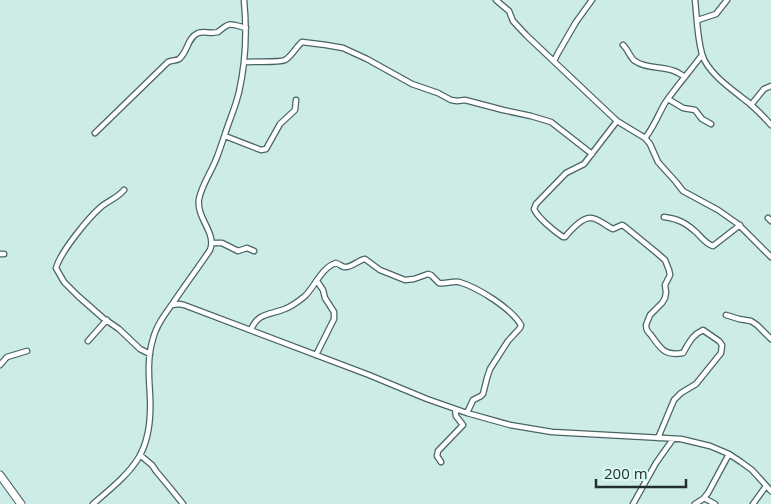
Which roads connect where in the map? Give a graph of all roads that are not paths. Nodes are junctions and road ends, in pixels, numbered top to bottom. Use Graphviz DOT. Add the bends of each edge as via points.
graph roads {
  1 [pos="244,0"];
  2 [pos="496,0"];
  3 [pos="592,0"];
  4 [pos="695,0"];
  5 [pos="727,0"];
  6 [pos="698,20"];
  7 [pos="246,28"];
  8 [pos="623,44"];
  9 [pos="702,56"];
  10 [pos="554,61"];
  11 [pos="244,62"];
  12 [pos="685,77"];
  13 [pos="771,86"];
  14 [pos="668,99"];
  15 [pos="296,100"];
  16 [pos="751,105"];
  17 [pos="617,121"];
  18 [pos="711,124"];
  19 [pos="771,125"];
  20 [pos="95,133"];
  21 [pos="225,136"];
  22 [pos="645,138"];
  23 [pos="592,154"];
  24 [pos="124,190"];
  25 [pos="664,218"];
  26 [pos="740,226"];
  27 [pos="212,243"];
  28 [pos="254,251"];
  29 [pos="771,257"];
  30 [pos="317,281"];
  31 [pos="178,296"];
  32 [pos="172,305"];
  33 [pos="184,305"];
  34 [pos="726,314"];
  35 [pos="107,320"];
  36 [pos="251,330"];
  37 [pos="771,339"];
  38 [pos="88,342"];
  39 [pos="27,351"];
  40 [pos="150,354"];
  41 [pos="316,355"];
  42 [pos="0,365"];
  43 [pos="455,409"];
  44 [pos="468,413"];
  45 [pos="658,438"];
  46 [pos="673,439"];
  47 [pos="729,454"];
  48 [pos="140,455"];
  49 [pos="441,462"];
  50 [pos="0,475"];
  51 [pos="766,486"];
  52 [pos="771,491"];
  53 [pos="704,498"];
  54 [pos="21,504"];
  55 [pos="93,504"];
  56 [pos="183,504"];
  57 [pos="633,504"];
  58 [pos="695,504"];
  59 [pos="715,504"];
  60 [pos="753,504"];
  1 -- 7 [label="street"];
  2 -- 10 [label="street" via="509,11 516,25"];
  3 -- 10 [label="street"];
  4 -- 6 [label="street"];
  5 -- 6 [label="street" via="716,14"];
  6 -- 9 [label="street"];
  7 -- 11 [label="street"];
  7 -- 20 [label="street" via="226,24 218,32 203,32 195,36 180,58 168,62"];
  8 -- 12 [label="street" via="636,62 674,70"];
  9 -- 12 [label="street"];
  9 -- 16 [label="street" via="720,79"];
  10 -- 17 [label="street"];
  11 -- 21 [label="street" via="239,92"];
  11 -- 23 [label="street" via="285,60 302,42 343,48 412,84 451,100 465,100 551,122"];
  12 -- 14 [label="street"];
  13 -- 16 [label="street" via="764,89"];
  14 -- 18 [label="street" via="683,108 695,110 702,120"];
  14 -- 22 [label="street"];
  15 -- 21 [label="street" via="295,110 277,129 266,149"];
  16 -- 19 [label="street"];
  17 -- 22 [label="street"];
  17 -- 23 [label="street"];
  21 -- 27 [label="street" via="199,203"];
  22 -- 26 [label="street" via="658,162 683,191"];
  23 -- 45 [label="street" via="584,164 566,173 536,204 536,213 563,238 583,220 591,218 613,229 622,225 627,227 665,260 669,270 665,298 646,325 658,347 681,354 690,340 703,330 722,345 722,353 701,379 674,400"];
  24 -- 35 [label="street" via="104,204 83,227 66,248 56,268 68,286"];
  25 -- 26 [label="street" via="683,222 713,246"];
  26 -- 29 [label="street"];
  27 -- 28 [label="street" via="222,243 238,251 248,248"];
  27 -- 31 [label="street"];
  30 -- 36 [label="street" via="304,296 289,306 259,318"];
  30 -- 41 [label="street" via="332,307 334,319"];
  30 -- 44 [label="street" via="332,264 351,266 362,258 405,280 428,274 439,283 457,282 470,286 499,303 521,325 490,369 483,394 473,400"];
  31 -- 32 [label="street"];
  31 -- 33 [label="street"];
  32 -- 33 [label="street"];
  32 -- 40 [label="street" via="158,327"];
  33 -- 36 [label="street"];
  34 -- 37 [label="street" via="751,321"];
  35 -- 38 [label="street"];
  35 -- 40 [label="street"];
  36 -- 41 [label="street"];
  39 -- 42 [label="street" via="7,357"];
  40 -- 48 [label="street" via="150,418"];
  41 -- 43 [label="street"];
  43 -- 44 [label="street"];
  43 -- 49 [label="street" via="463,426 438,451"];
  44 -- 45 [label="street" via="552,432"];
  45 -- 46 [label="street"];
  46 -- 47 [label="street" via="702,443"];
  46 -- 57 [label="street"];
  47 -- 51 [label="street" via="748,467"];
  47 -- 53 [label="street"];
  48 -- 55 [label="street" via="131,470"];
  48 -- 56 [label="street"];
  50 -- 54 [label="highway"];
  51 -- 52 [label="street"];
  51 -- 60 [label="street"];
  53 -- 58 [label="street"];
  53 -- 59 [label="street"];
}
